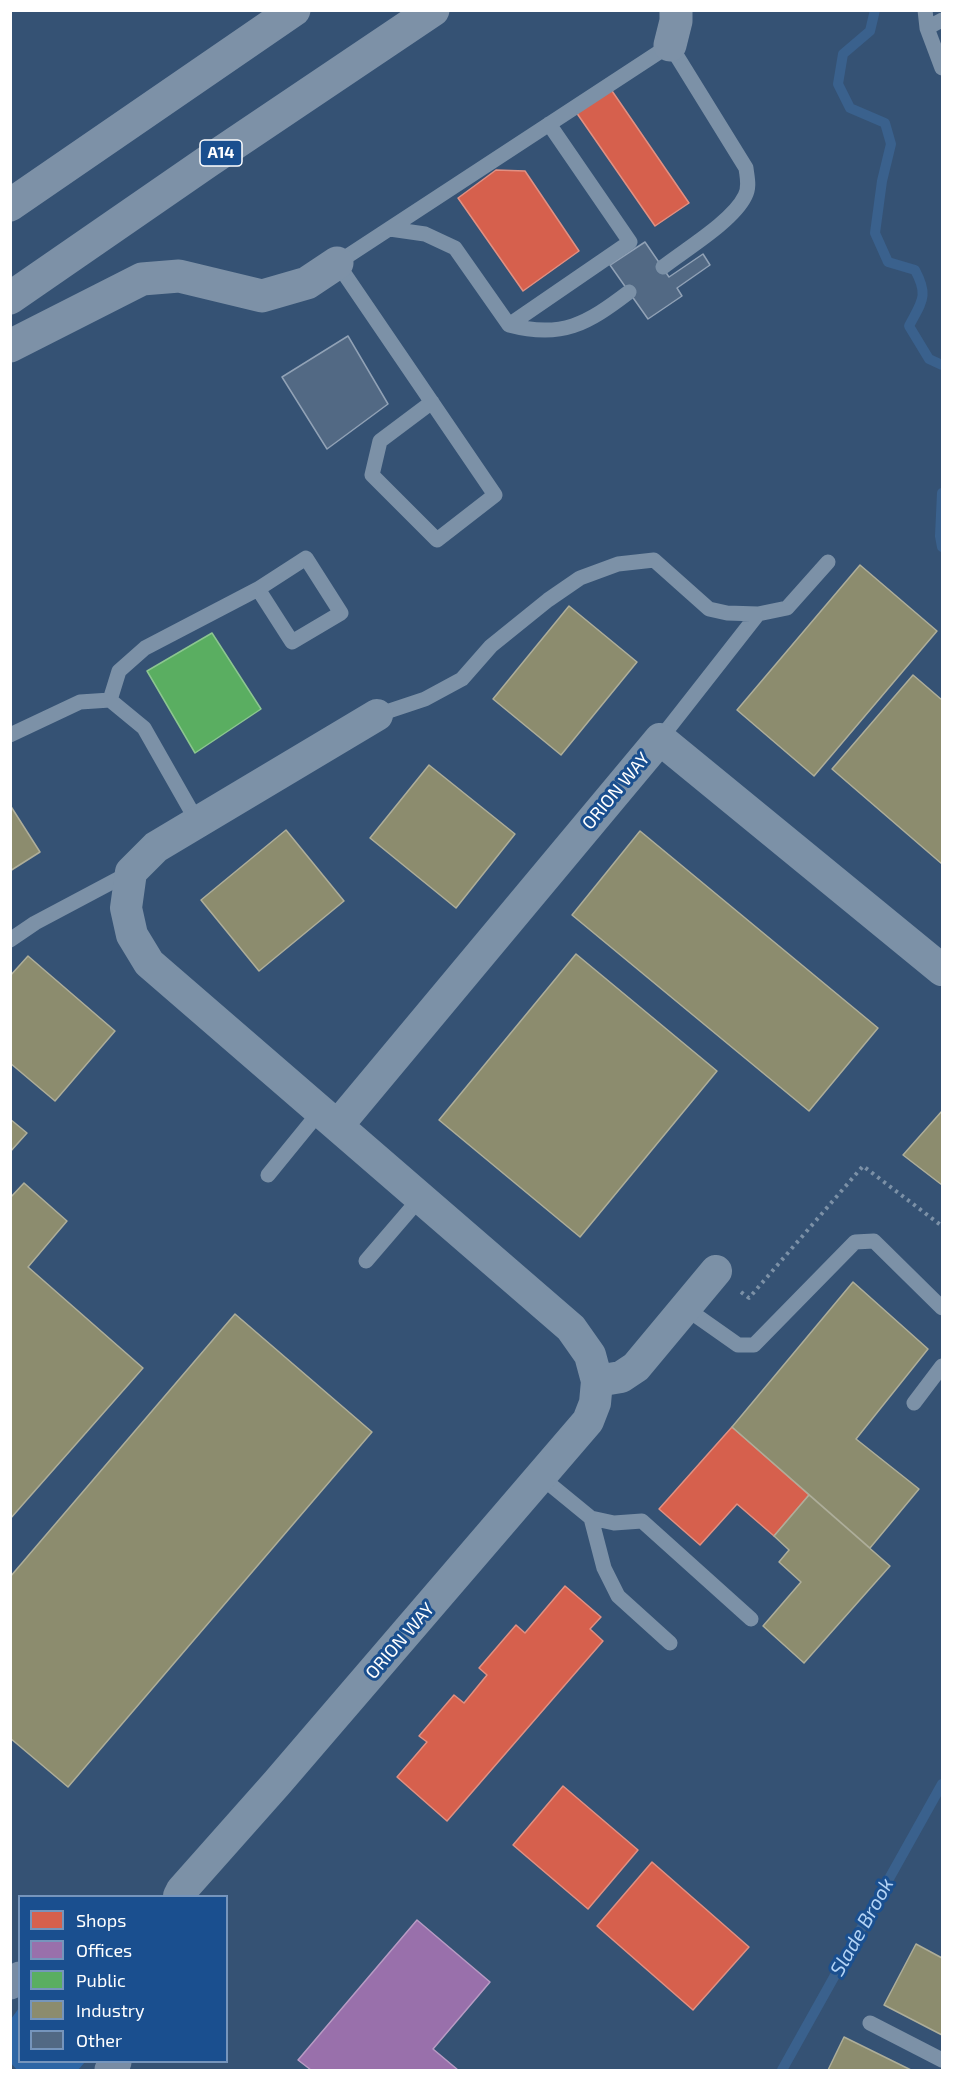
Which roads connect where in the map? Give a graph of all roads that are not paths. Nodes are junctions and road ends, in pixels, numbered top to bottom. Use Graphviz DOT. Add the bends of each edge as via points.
graph roads {
  1 [pos="294,10"];
  2 [pos="433,10"];
  3 [pos="676,10"];
  4 [pos="925,10"];
  5 [pos="942,20"];
  6 [pos="927,28"];
  7 [pos="670,45"];
  8 [pos="942,68"];
  9 [pos="549,124"];
  10 [pos="10,205"];
  11 [pos="390,229"];
  12 [pos="337,263"];
  13 [pos="663,267"];
  14 [pos="629,292"];
  15 [pos="10,298"];
  16 [pos="509,325"];
  17 [pos="10,346"];
  18 [pos="432,402"];
  19 [pos="828,562"];
  20 [pos="258,589"];
  21 [pos="758,614"];
  22 [pos="110,700"];
  23 [pos="377,715"];
  24 [pos="10,735"];
  25 [pos="660,739"];
  26 [pos="198,823"];
  27 [pos="131,872"];
  28 [pos="10,940"];
  29 [pos="942,970"];
  30 [pos="329,1118"];
  31 [pos="268,1174"];
  32 [pos="421,1197"];
  33 [pos="366,1260"];
  34 [pos="716,1271"];
  35 [pos="684,1307"];
  36 [pos="942,1308"];
  37 [pos="942,1366"];
  38 [pos="597,1381"];
  39 [pos="914,1403"];
  40 [pos="541,1477"];
  41 [pos="591,1518"];
  42 [pos="751,1619"];
  43 [pos="670,1643"];
  44 [pos="178,1894"];
  45 [pos="870,2023"];
  46 [pos="942,2060"];
  1 -- 10 [label="highway"];
  2 -- 15 [label="highway, A14"];
  3 -- 7 [label="highway"];
  4 -- 6 [label="lane"];
  5 -- 6 [label="lane"];
  6 -- 8 [label="lane"];
  7 -- 9 [label="lane"];
  7 -- 13 [label="lane" via="746,168 748,184 746,195 732,214"];
  9 -- 11 [label="lane"];
  9 -- 16 [label="lane" via="630,242"];
  11 -- 12 [label="lane"];
  11 -- 16 [label="lane" via="425,234 455,248"];
  12 -- 17 [label="highway" via="307,283 262,296 179,276 142,279"];
  12 -- 18 [label="lane"];
  14 -- 16 [label="lane" via="599,315 571,327 542,331"];
  18 -- 18 [label="lane" via="495,495 436,540 372,475 380,441"];
  19 -- 21 [label="lane" via="786,608"];
  20 -- 20 [label="lane" via="306,558 341,613 292,642"];
  20 -- 22 [label="lane" via="145,648 119,671"];
  21 -- 23 [label="lane" via="709,609 654,560 618,564 580,578 548,600 491,646 462,679 425,699"];
  21 -- 25 [label="lane"];
  22 -- 24 [label="lane" via="80,702"];
  22 -- 26 [label="lane" via="144,728"];
  23 -- 26 [label="street"];
  25 -- 29 [label="street, ORION WAY"];
  25 -- 30 [label="street, ORION WAY"];
  26 -- 27 [label="street" via="156,847"];
  27 -- 28 [label="lane"];
  27 -- 30 [label="street, ORION WAY" via="126,908 132,935 149,963"];
  30 -- 31 [label="lane"];
  30 -- 32 [label="street, ORION WAY"];
  32 -- 33 [label="lane"];
  32 -- 38 [label="street, ORION WAY" via="571,1328 590,1355"];
  34 -- 35 [label="street"];
  35 -- 36 [label="lane" via="738,1345 754,1345 855,1242 874,1241"];
  35 -- 38 [label="street" via="636,1367 621,1377"];
  37 -- 39 [label="lane"];
  38 -- 40 [label="street, ORION WAY" via="588,1421"];
  40 -- 41 [label="lane"];
  40 -- 44 [label="street, ORION WAY"];
  41 -- 42 [label="lane" via="614,1523 642,1521"];
  41 -- 43 [label="lane" via="604,1568 618,1596"];
  45 -- 46 [label="lane"];
}
